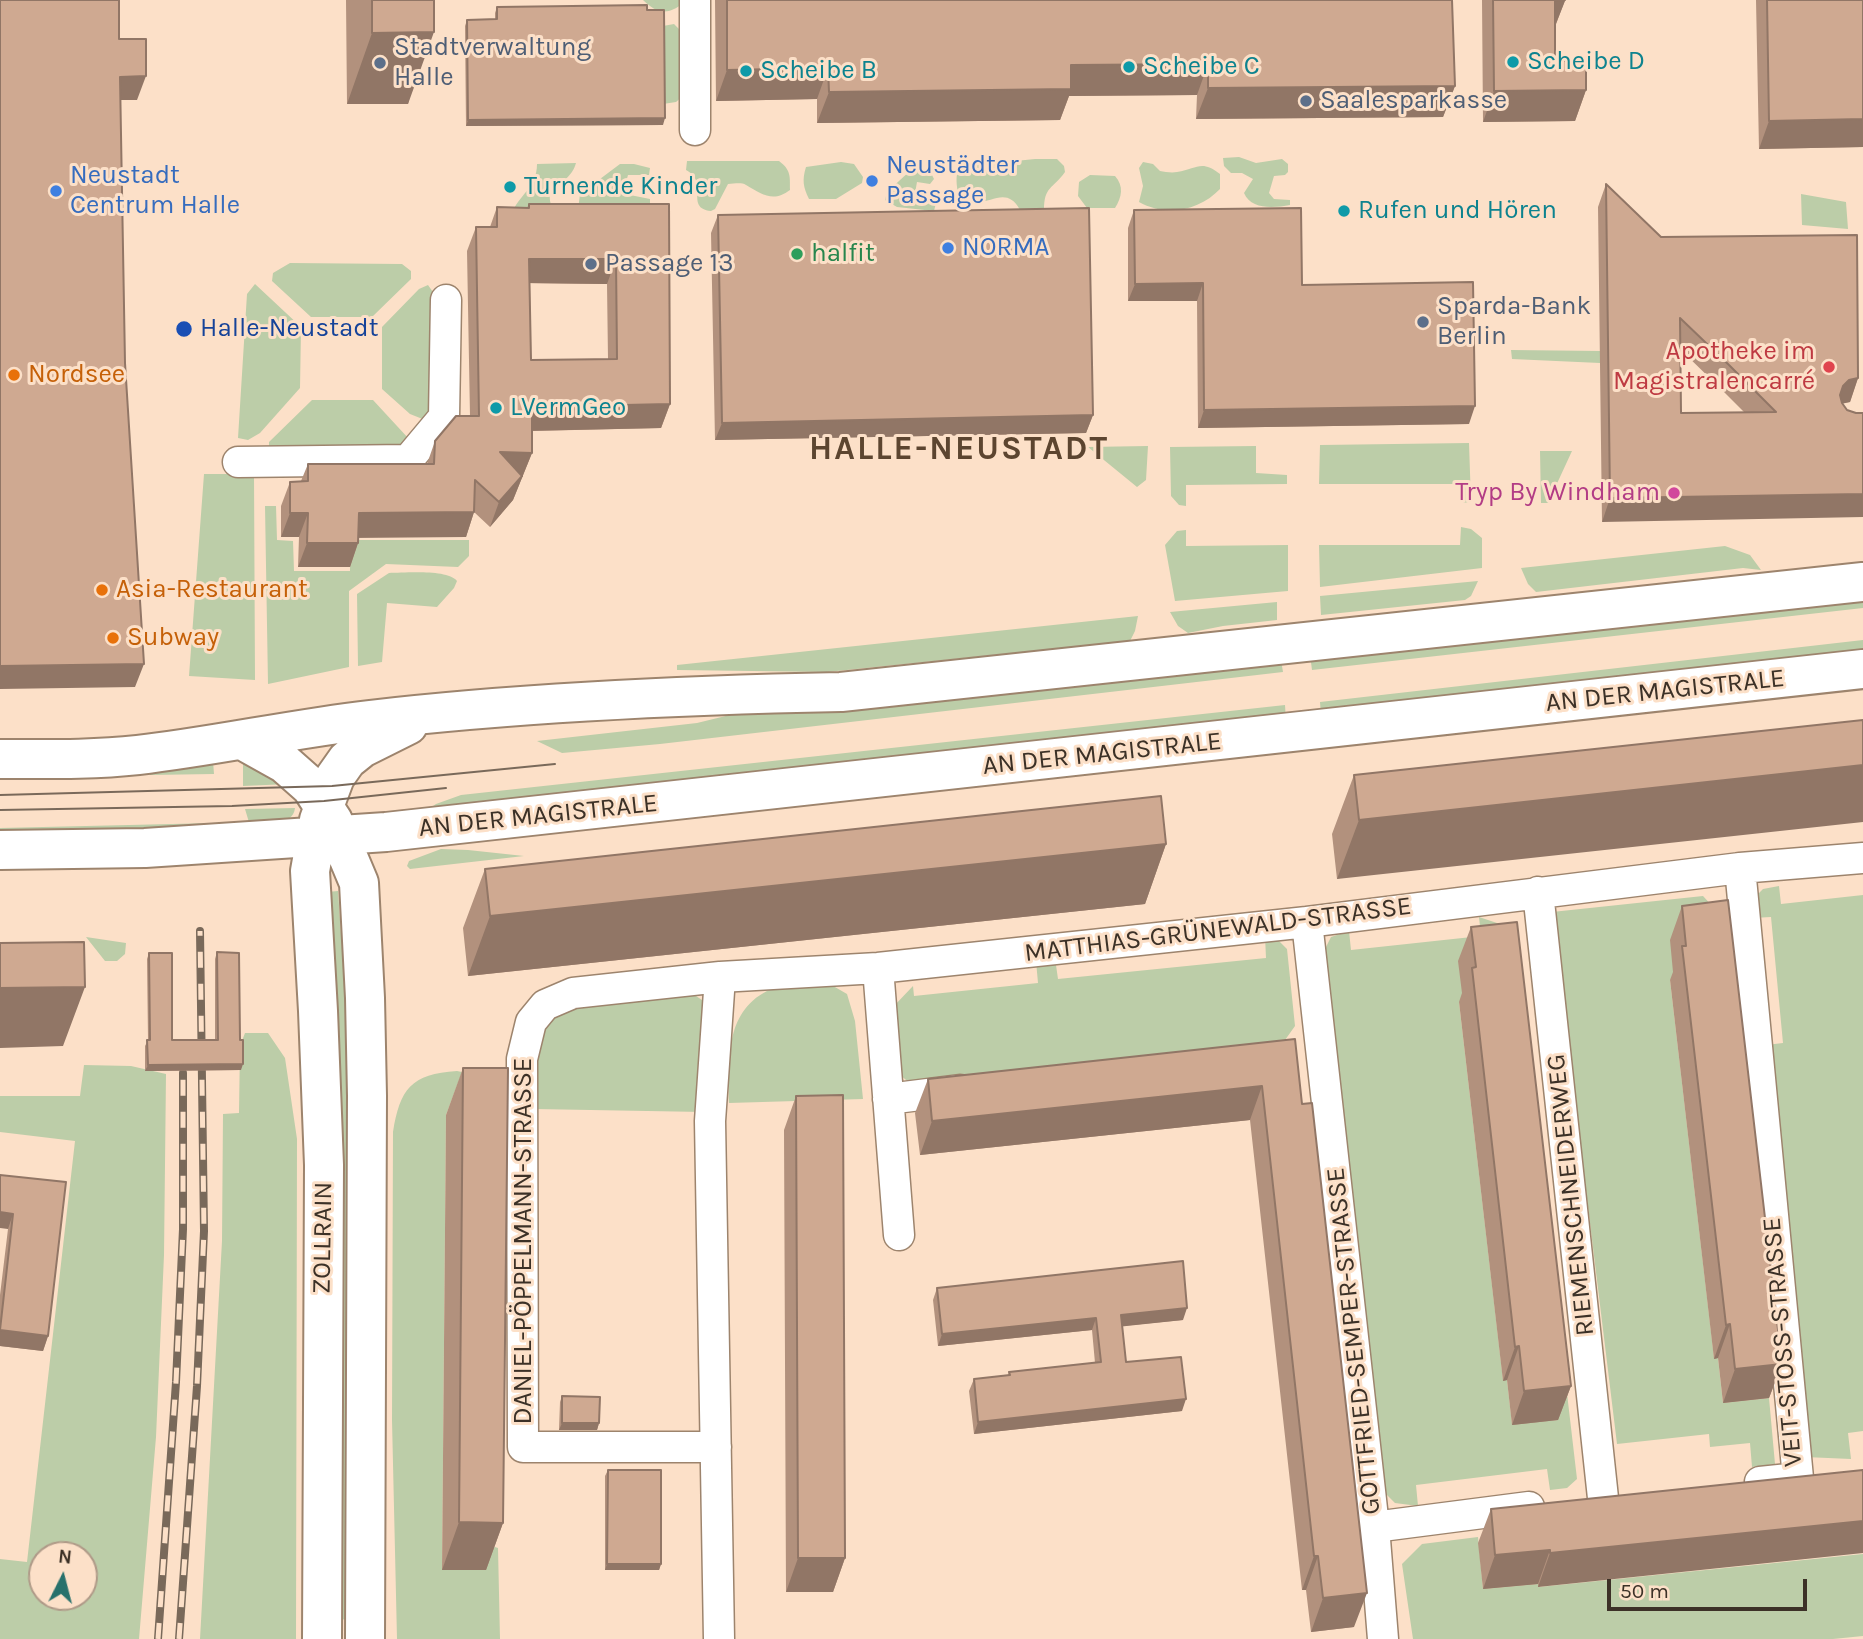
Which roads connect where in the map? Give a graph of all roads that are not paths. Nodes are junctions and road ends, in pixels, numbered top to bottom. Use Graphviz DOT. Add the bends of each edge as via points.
graph roads {
  1 [pos="695,0"];
  2 [pos="695,130"];
  3 [pos="446,300"];
  4 [pos="237,462"];
  5 [pos="1863,582"];
  6 [pos="1863,669"];
  7 [pos="443,712"];
  8 [pos="242,740"];
  9 [pos="0,760"];
  10 [pos="326,826"];
  11 [pos="386,832"];
  12 [pos="0,850"];
  13 [pos="1863,858"];
  14 [pos="1740,868"];
  15 [pos="359,883"];
  16 [pos="1538,892"];
  17 [pos="1307,922"];
  18 [pos="878,968"];
  19 [pos="720,977"];
  20 [pos="573,993"];
  21 [pos="982,1087"];
  22 [pos="888,1099"];
  23 [pos="898,1235"];
  24 [pos="716,1447"];
  25 [pos="1728,1485"];
  26 [pos="1374,1527"];
  27 [pos="322,1639"];
  28 [pos="365,1639"];
  29 [pos="719,1639"];
  30 [pos="1383,1639"];
  1 -- 2 [label="street"];
  3 -- 4 [label="street" via="444,417 408,460"];
  5 -- 7 [label="main road" via="841,692 704,694"];
  6 -- 11 [label="main road, AN DER MAGISTRALE"];
  7 -- 8 [label="main road"];
  7 -- 10 [label="main road" via="401,728 346,760 335,776"];
  8 -- 9 [label="main road" via="93,759"];
  8 -- 10 [label="main road" via="285,764 311,787"];
  10 -- 11 [label="main road, AN DER MAGISTRALE"];
  10 -- 12 [label="main road, AN DER MAGISTRALE" via="145,848"];
  10 -- 15 [label="main road, ZOLLRAIN"];
  10 -- 27 [label="main road, ZOLLRAIN" via="309,886 324,1165"];
  11 -- 15 [label="main road, ZOLLRAIN" via="365,864"];
  13 -- 14 [label="street, MATTHIAS-GRÜNEWALD-STRASSE"];
  14 -- 16 [label="street, MATTHIAS-GRÜNEWALD-STRASSE"];
  14 -- 25 [label="street, VEIT-STOSS-STRASSE" via="1798,1478"];
  15 -- 28 [label="main road, ZOLLRAIN" via="367,1096"];
  16 -- 17 [label="street, MATTHIAS-GRÜNEWALD-STRASSE"];
  16 -- 26 [label="street, RIEMENSCHNEIDERWEG" via="1591,1499"];
  17 -- 18 [label="street, MATTHIAS-GRÜNEWALD-STRASSE"];
  17 -- 26 [label="street, GOTTFRIED-SEMPER-STRASSE" via="1307,1045"];
  18 -- 19 [label="street, MATTHIAS-GRÜNEWALD-STRASSE"];
  18 -- 22 [label="street"];
  19 -- 20 [label="street, MATTHIAS-GRÜNEWALD-STRASSE"];
  19 -- 24 [label="street" via="710,1121"];
  20 -- 24 [label="street, DANIEL-PÖPPELMANN-STRASSE" via="545,1005 531,1022 522,1059 523,1447"];
  21 -- 22 [label="street"];
  22 -- 23 [label="street"];
  24 -- 29 [label="street"];
  26 -- 30 [label="street, GOTTFRIED-SEMPER-STRASSE"];
}
